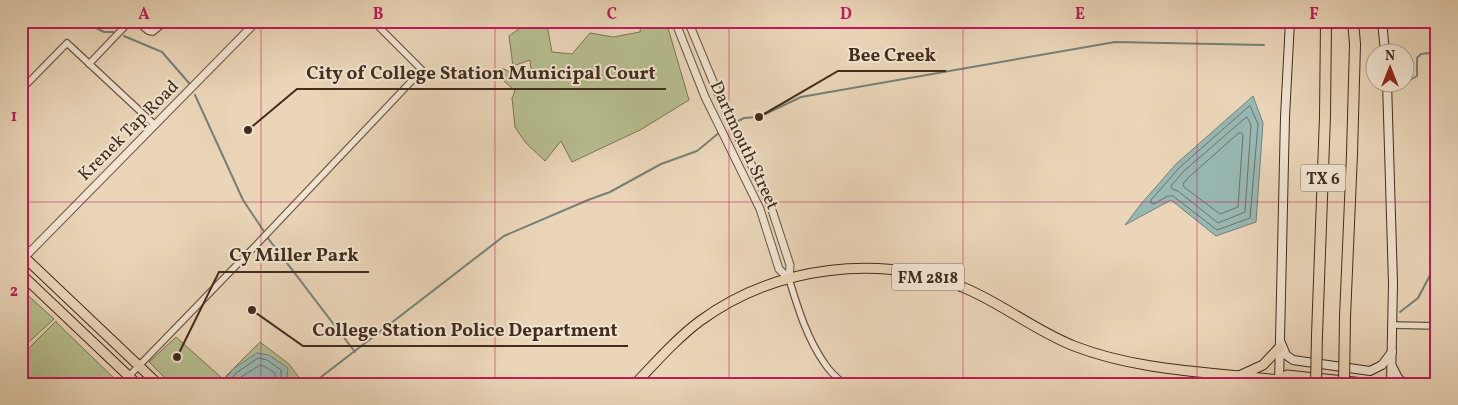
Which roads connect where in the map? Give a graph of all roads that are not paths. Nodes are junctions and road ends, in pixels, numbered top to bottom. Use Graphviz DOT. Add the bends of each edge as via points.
graph roads {
  1 [pos="130,21"];
  2 [pos="136,21"];
  3 [pos="166,21"];
  4 [pos="373,21"];
  5 [pos="675,21"];
  6 [pos="688,21"];
  7 [pos="1290,21"];
  8 [pos="1326,21"];
  9 [pos="1355,21"];
  10 [pos="1382,21"];
  11 [pos="256,22"];
  12 [pos="1384,42"];
  13 [pos="89,64"];
  14 [pos="21,86"];
  15 [pos="1387,92"];
  16 [pos="155,125"];
  17 [pos="22,257"];
  18 [pos="21,274"];
  19 [pos="789,279"];
  20 [pos="1393,325"];
  21 [pos="1437,326"];
  22 [pos="1280,344"];
  23 [pos="1392,352"];
  24 [pos="1392,363"];
  25 [pos="139,366"];
  26 [pos="129,376"];
  27 [pos="1238,376"];
  28 [pos="1280,383"];
  29 [pos="137,384"];
  30 [pos="158,384"];
  31 [pos="634,384"];
  32 [pos="844,384"];
  33 [pos="1249,384"];
  34 [pos="1316,384"];
  35 [pos="1344,384"];
  36 [pos="1373,384"];
  37 [pos="1391,384"];
  38 [pos="1405,384"];
  1 -- 13 [label="street"];
  2 -- 3 [label="street" via="153,32"];
  4 -- 25 [label="street" via="422,70"];
  5 -- 19 [label="street, Dartmouth Street" via="705,97 760,209 779,269"];
  6 -- 19 [label="street, Dartmouth Street" via="771,207 790,265"];
  7 -- 22 [label="main road"];
  8 -- 34 [label="highway, TX 6, bridge" via="1326,116"];
  9 -- 35 [label="highway, TX 6, bridge"];
  10 -- 12 [label="main road"];
  11 -- 16 [label="street, Krenek Tap Road"];
  13 -- 14 [label="street" via="67,43 26,85"];
  13 -- 16 [label="street"];
  15 -- 20 [label="main road"];
  16 -- 17 [label="street, Krenek Tap Road"];
  17 -- 25 [label="main road"];
  18 -- 26 [label="main road"];
  19 -- 27 [label="main road, FM 2818" via="847,269 919,275 966,289 1075,347 1130,363"];
  19 -- 31 [label="main road, FM 2818" via="748,292 700,321"];
  19 -- 32 [label="street, Dartmouth Street" via="810,338 825,364"];
  20 -- 21 [label="street"];
  20 -- 23 [label="main road"];
  22 -- 23 [label="main road" via="1293,360 1370,371 1382,364"];
  22 -- 27 [label="main road" via="1263,365"];
  22 -- 28 [label="main road"];
  23 -- 24 [label="main road"];
  24 -- 37 [label="main road"];
  24 -- 38 [label="main road" via="1398,378"];
  25 -- 26 [label="street"];
  25 -- 30 [label="main road"];
  26 -- 29 [label="main road"];
  27 -- 28 [label="main road, FM 2818"];
  27 -- 33 [label="main road"];
  28 -- 36 [label="main road, FM 2818" via="1287,375"];
}
